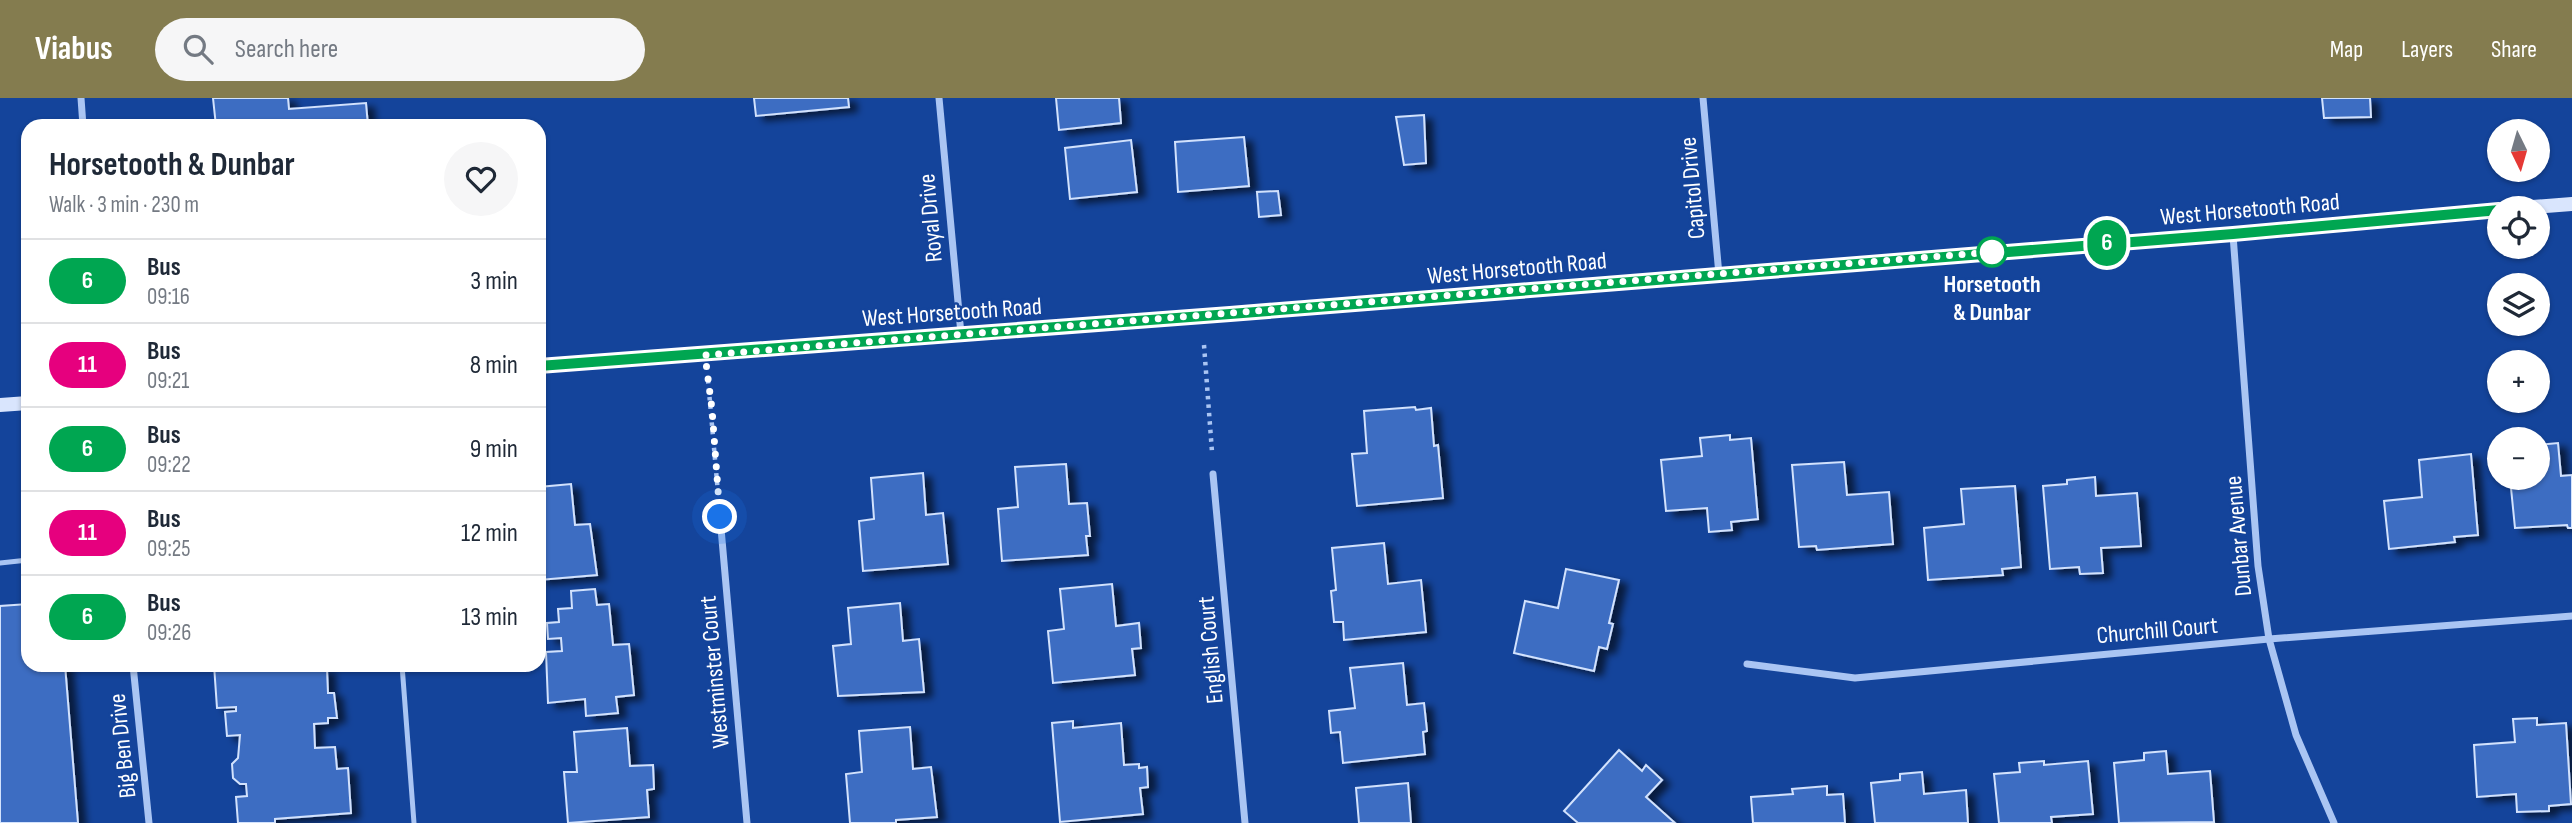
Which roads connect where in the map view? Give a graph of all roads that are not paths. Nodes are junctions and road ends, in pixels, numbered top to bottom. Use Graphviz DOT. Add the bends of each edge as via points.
graph roads {
  1 [pos="81,98"];
  2 [pos="939,98"];
  3 [pos="1703,98"];
  4 [pos="82,119"];
  5 [pos="2572,204"];
  6 [pos="2550,206"];
  7 [pos="2487,211"];
  8 [pos="2233,234"];
  9 [pos="1719,275"];
  10 [pos="961,334"];
  11 [pos="546,366"];
  12 [pos="21,404"];
  13 [pos="0,405"];
  14 [pos="1213,474"];
  15 [pos="720,517"];
  16 [pos="21,561"];
  17 [pos="0,563"];
  18 [pos="2572,616"];
  19 [pos="2269,639"];
  20 [pos="1747,664"];
  21 [pos="134,672"];
  22 [pos="403,672"];
  23 [pos="149,823"];
  24 [pos="414,823"];
  25 [pos="747,823"];
  26 [pos="1245,823"];
  27 [pos="2334,823"];
  1 -- 4 [label="street"];
  2 -- 10 [label="street, Royal Drive"];
  3 -- 9 [label="street, Capitol Drive"];
  5 -- 6 [label="main road"];
  7 -- 8 [label="main road, West Horsetooth Road"];
  8 -- 9 [label="main road, West Horsetooth Road"];
  8 -- 19 [label="street, Dunbar Avenue" via="2258,566"];
  9 -- 10 [label="main road, West Horsetooth Road"];
  10 -- 11 [label="main road, West Horsetooth Road"];
  12 -- 13 [label="main road"];
  14 -- 26 [label="street, English Court"];
  15 -- 25 [label="street, Westminster Court"];
  16 -- 17 [label="lane"];
  18 -- 19 [label="street, Churchill Court"];
  19 -- 20 [label="street, Churchill Court" via="1854,678"];
  19 -- 27 [label="street, Dunbar Avenue" via="2296,735"];
  21 -- 23 [label="street, Big Ben Drive"];
  22 -- 24 [label="lane"];
}
